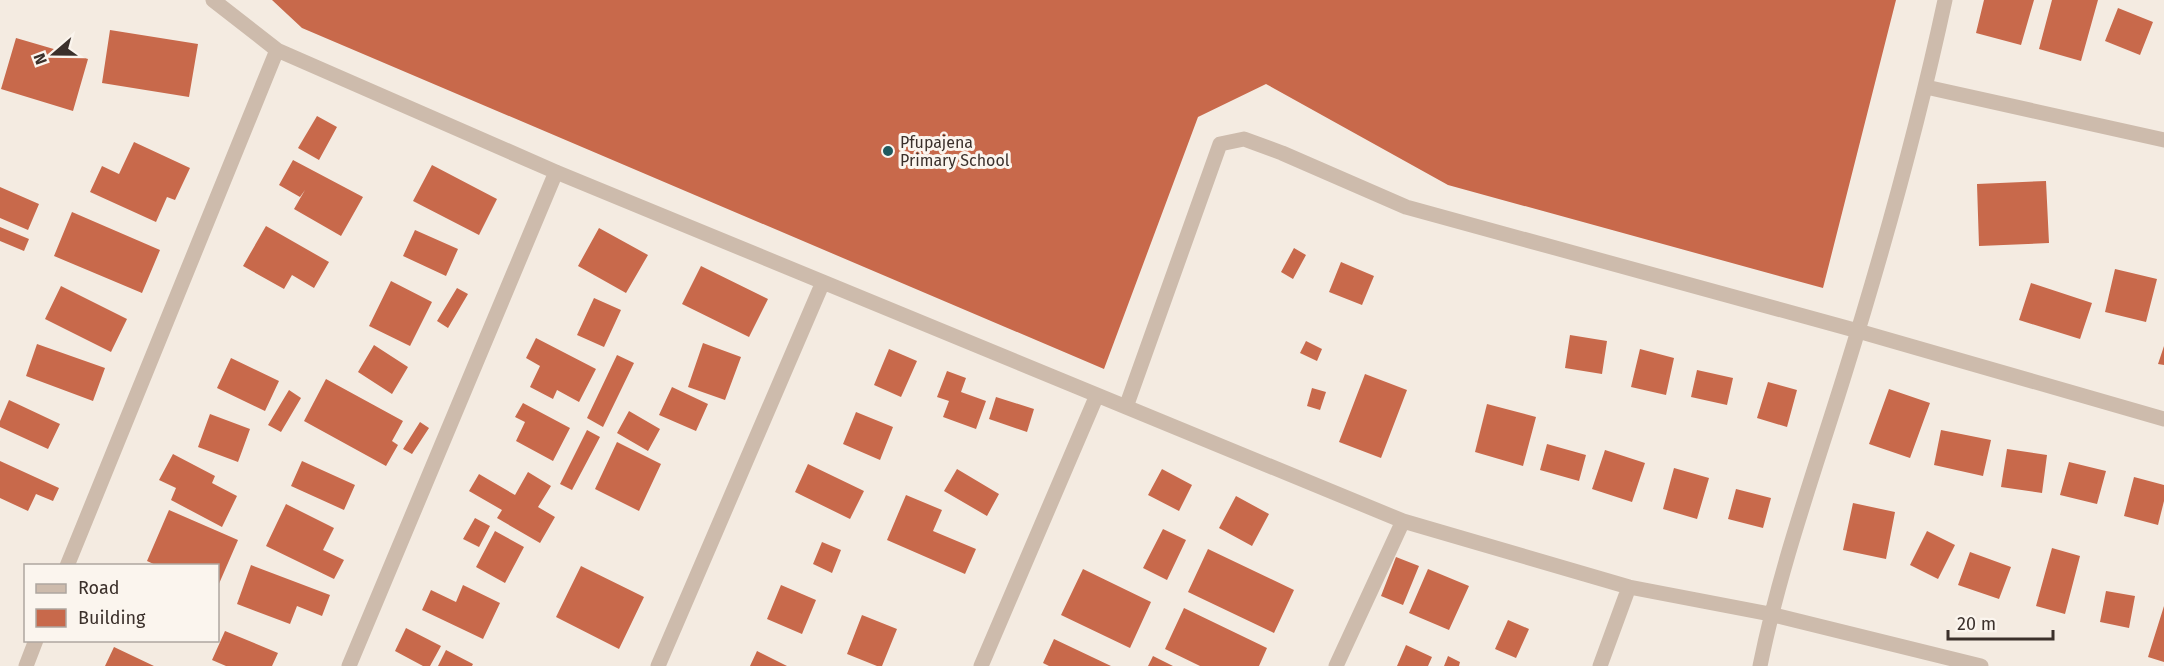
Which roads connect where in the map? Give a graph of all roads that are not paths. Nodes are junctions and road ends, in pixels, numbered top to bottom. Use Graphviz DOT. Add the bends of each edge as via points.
graph roads {
  1 [pos="213,0"];
  2 [pos="1945,0"];
  3 [pos="277,50"];
  4 [pos="1926,87"];
  5 [pos="2164,140"];
  6 [pos="556,172"];
  7 [pos="823,282"];
  8 [pos="1858,331"];
  9 [pos="1097,395"];
  10 [pos="1126,407"];
  11 [pos="2164,419"];
  12 [pos="1403,521"];
  13 [pos="68,564"];
  14 [pos="1629,587"];
  15 [pos="1770,614"];
  16 [pos="35,642"];
  17 [pos="26,666"];
  18 [pos="349,666"];
  19 [pos="658,666"];
  20 [pos="981,666"];
  21 [pos="1336,666"];
  22 [pos="1600,666"];
  23 [pos="1760,666"];
  24 [pos="1981,666"];
  1 -- 3 [label="street"];
  2 -- 4 [label="street"];
  3 -- 6 [label="street"];
  3 -- 13 [label="street"];
  4 -- 5 [label="street"];
  4 -- 8 [label="street"];
  6 -- 7 [label="street"];
  6 -- 18 [label="street"];
  7 -- 9 [label="street"];
  7 -- 19 [label="street"];
  8 -- 10 [label="street" via="1406,207 1244,139 1220,144"];
  8 -- 11 [label="street"];
  8 -- 15 [label="street"];
  9 -- 10 [label="street"];
  9 -- 20 [label="street"];
  10 -- 12 [label="street"];
  12 -- 14 [label="street"];
  12 -- 21 [label="street"];
  14 -- 15 [label="street"];
  14 -- 22 [label="street"];
  15 -- 23 [label="street"];
  15 -- 24 [label="street"];
  16 -- 17 [label="street"];
}
